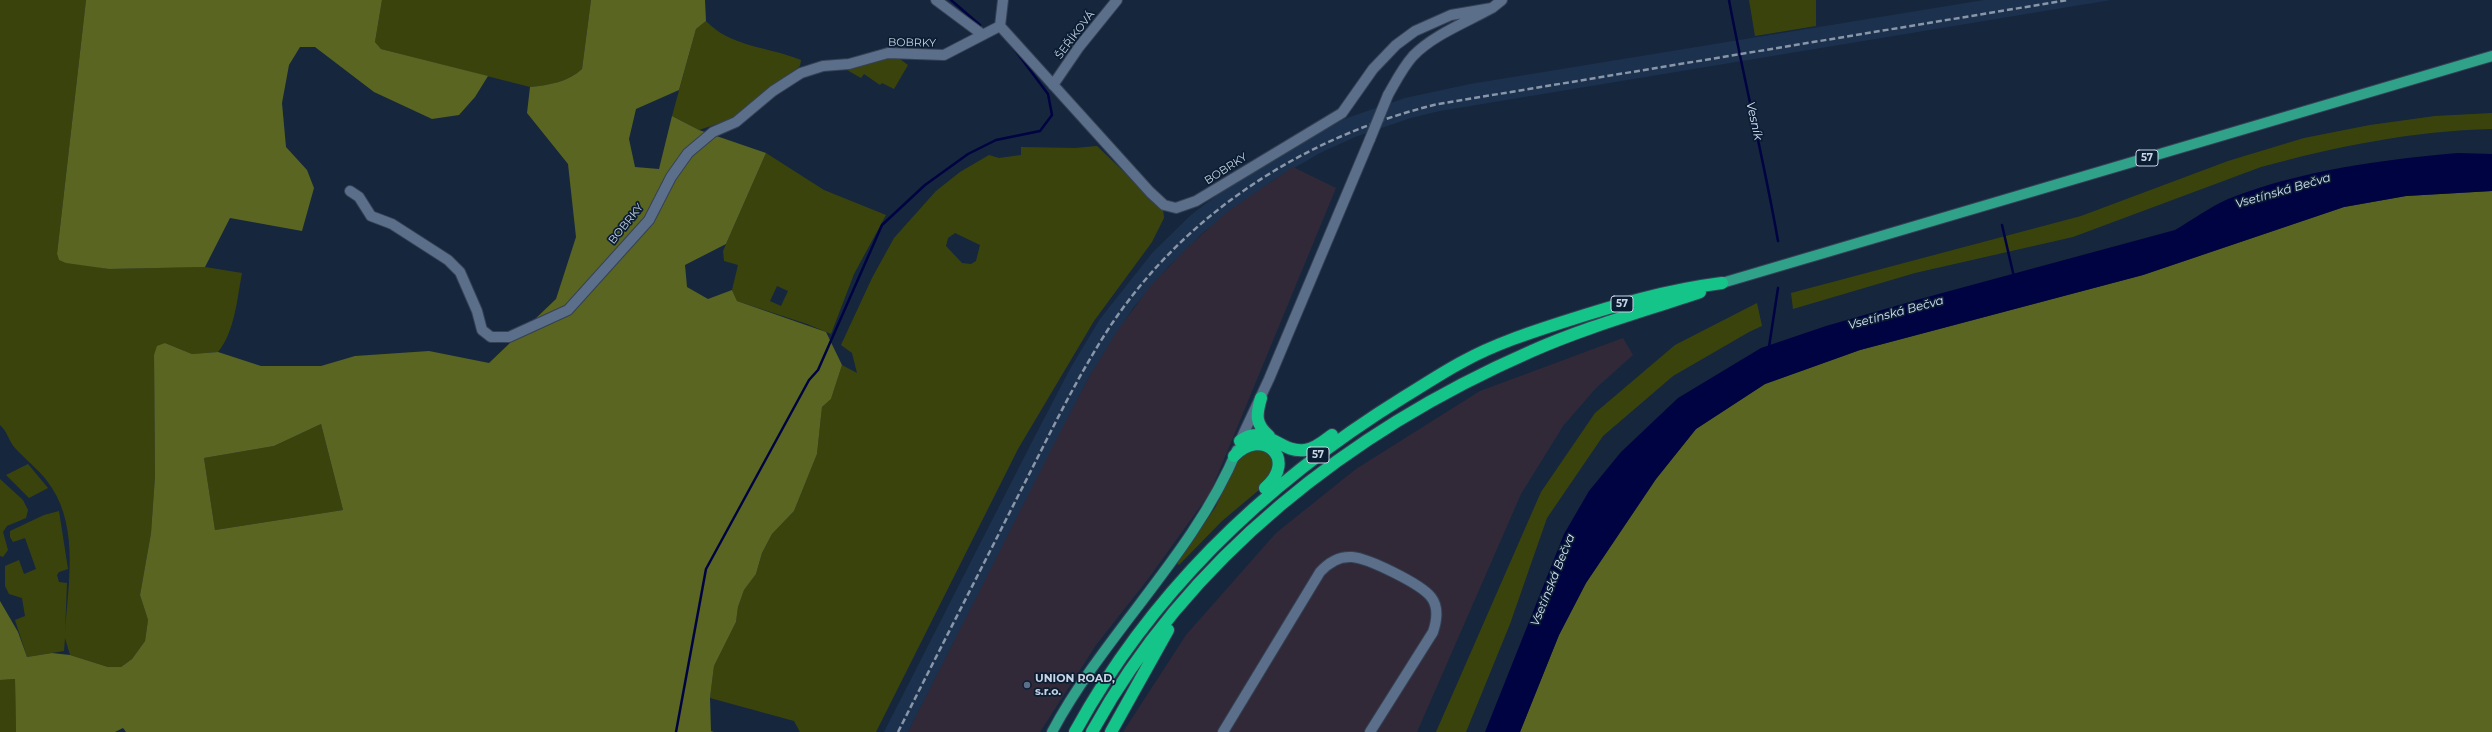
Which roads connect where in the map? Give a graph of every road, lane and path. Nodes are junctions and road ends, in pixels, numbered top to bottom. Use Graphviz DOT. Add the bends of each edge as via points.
graph roads {
  1 [pos="936,0"];
  2 [pos="1003,0"];
  3 [pos="1118,0"];
  4 [pos="1502,0"];
  5 [pos="1492,8"];
  6 [pos="1000,26"];
  7 [pos="983,35"];
  8 [pos="2492,56"];
  9 [pos="1053,85"];
  10 [pos="350,191"];
  11 [pos="1722,283"];
  12 [pos="1441,374"];
  13 [pos="1261,398"];
  14 [pos="1249,436"];
  15 [pos="1275,440"];
  16 [pos="1234,456"];
  17 [pos="1246,534"];
  18 [pos="1207,553"];
  19 [pos="1052,732"];
  20 [pos="1075,732"];
  21 [pos="1092,732"];
  22 [pos="1111,732"];
  23 [pos="1223,732"];
  24 [pos="1370,732"];
  1 -- 7 [label="street"];
  2 -- 6 [label="street"];
  3 -- 9 [label="street, ŠEŘÍKOVÁ" via="1079,47"];
  4 -- 5 [label="street, BOBRKY"];
  5 -- 9 [label="street, BOBRKY" via="1451,15 1415,31 1396,45 1373,69 1342,113 1281,148 1221,188 1176,208 1164,205 1150,192"];
  5 -- 13 [label="street, BOBRKY, bridge" via="1431,42 1402,70 1388,95"];
  6 -- 7 [label="street, BOBRKY"];
  6 -- 9 [label="street, BOBRKY"];
  7 -- 10 [label="street, BOBRKY" via="944,55 888,53 801,73 736,122 713,132 688,153 671,177 648,220 568,310 509,337 491,337 482,330 477,311 460,272 448,260 392,224 371,216 360,197"];
  8 -- 11 [label="main road, 57"];
  11 -- 12 [label="highway, 57" via="1675,291 1563,322 1497,345"];
  11 -- 17 [label="highway, 57" via="1702,292 1588,328 1533,350 1449,390 1381,430 1330,466"];
  12 -- 15 [label="highway" via="1381,403 1310,449 1290,449"];
  12 -- 18 [label="highway, 57" via="1376,415 1307,464 1260,503"];
  13 -- 14 [label="street, BOBRKY"];
  13 -- 15 [label="highway" via="1258,425"];
  14 -- 15 [label="highway" via="1260,434"];
  14 -- 16 [label="main road"];
  14 -- 16 [label="highway" via="1246,446"];
  14 -- 18 [label="highway" via="1274,452 1279,463 1277,476 1235,514"];
  16 -- 19 [label="main road" via="1213,500 1100,654 1066,705"];
  17 -- 21 [label="highway, 57" via="1181,602 1123,681"];
  17 -- 22 [label="highway" via="1165,635"];
  18 -- 20 [label="highway, 57" via="1136,635"];
  23 -- 24 [label="street" via="1320,572 1338,558 1351,556 1362,558 1422,589 1431,597 1436,608 1433,632"];
}
